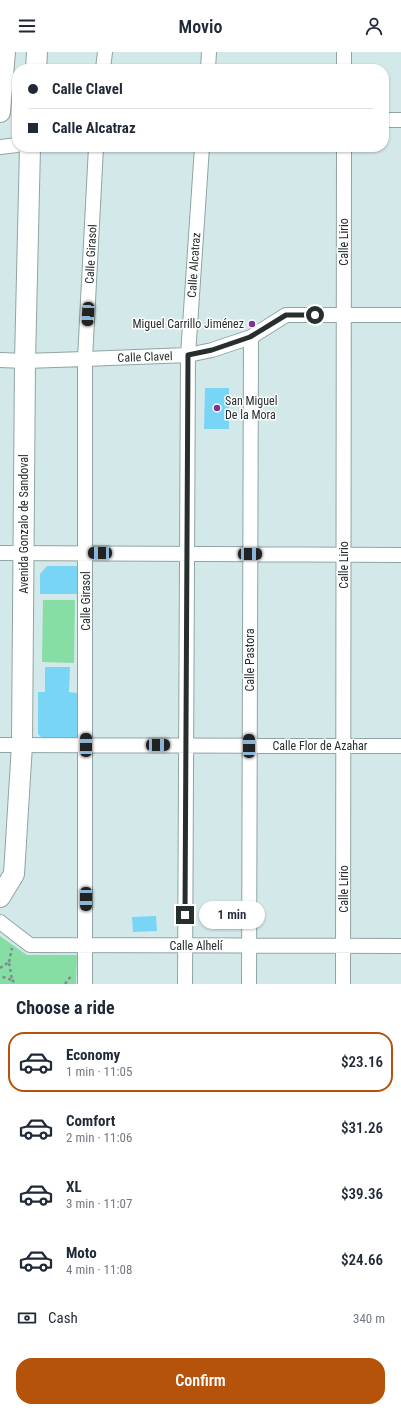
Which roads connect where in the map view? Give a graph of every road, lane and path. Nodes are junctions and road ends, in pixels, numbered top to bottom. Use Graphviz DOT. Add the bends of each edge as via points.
graph roads {
  1 [pos="5,52"];
  2 [pos="37,52"];
  3 [pos="105,52"];
  4 [pos="210,52"];
  5 [pos="344,52"];
  6 [pos="36,64"];
  7 [pos="104,64"];
  8 [pos="209,64"];
  9 [pos="344,64"];
  10 [pos="0,112"];
  11 [pos="389,120"];
  12 [pos="401,120"];
  13 [pos="12,145"];
  14 [pos="0,146"];
  15 [pos="30,152"];
  16 [pos="96,152"];
  17 [pos="202,152"];
  18 [pos="344,152"];
  19 [pos="344,315"];
  20 [pos="401,315"];
  21 [pos="250,337"];
  22 [pos="188,355"];
  23 [pos="85,359"];
  24 [pos="0,360"];
  25 [pos="25,361"];
  26 [pos="0,553"];
  27 [pos="24,553"];
  28 [pos="86,553"];
  29 [pos="187,554"];
  30 [pos="250,554"];
  31 [pos="344,554"];
  32 [pos="401,555"];
  33 [pos="0,745"];
  34 [pos="22,745"];
  35 [pos="86,745"];
  36 [pos="186,746"];
  37 [pos="249,746"];
  38 [pos="344,746"];
  39 [pos="401,746"];
  40 [pos="0,898"];
  41 [pos="0,922"];
  42 [pos="86,945"];
  43 [pos="185,946"];
  44 [pos="249,946"];
  45 [pos="344,946"];
  46 [pos="401,946"];
  47 [pos="12,948"];
  48 [pos="9,962"];
  49 [pos="0,968"];
  50 [pos="73,973"];
  51 [pos="0,976"];
  52 [pos="12,980"];
  53 [pos="16,984"];
  54 [pos="65,984"];
  55 [pos="85,984"];
  56 [pos="186,984"];
  57 [pos="249,984"];
  58 [pos="344,984"];
  1 -- 10 [label="main road"];
  2 -- 6 [label="main road"];
  3 -- 7 [label="street"];
  4 -- 8 [label="street"];
  5 -- 9 [label="street"];
  11 -- 12 [label="street"];
  13 -- 14 [label="street"];
  15 -- 25 [label="main road, Avenida Gonzalo de Sandoval"];
  16 -- 23 [label="street, Calle Girasol"];
  17 -- 22 [label="street, Calle Alcatraz"];
  18 -- 19 [label="street, Calle Lirio"];
  19 -- 20 [label="street, Calle Clavel"];
  19 -- 21 [label="street, Calle Clavel" via="286,315"];
  19 -- 31 [label="street, Calle Lirio"];
  21 -- 22 [label="street, Calle Clavel"];
  21 -- 30 [label="street, Calle Pastora"];
  22 -- 23 [label="street, Calle Clavel"];
  22 -- 29 [label="street, Calle Alcatraz"];
  23 -- 25 [label="street, Calle Clavel"];
  23 -- 28 [label="street, Calle Girasol"];
  24 -- 25 [label="street, Calle Clavel"];
  25 -- 27 [label="main road, Avenida Gonzalo de Sandoval"];
  26 -- 27 [label="street"];
  27 -- 28 [label="street"];
  27 -- 34 [label="main road, Avenida Gonzalo de Sandoval"];
  28 -- 29 [label="street"];
  28 -- 35 [label="street, Calle Girasol"];
  29 -- 30 [label="street"];
  29 -- 36 [label="street, Calle Alcatraz"];
  30 -- 31 [label="street"];
  30 -- 37 [label="street, Calle Pastora"];
  31 -- 32 [label="street"];
  31 -- 38 [label="street, Calle Lirio"];
  33 -- 34 [label="street, Calle Flor de Azahar"];
  34 -- 35 [label="street, Calle Flor de Azahar"];
  34 -- 40 [label="main road, Avenida Gonzalo de Sandoval" via="14,874"];
  35 -- 36 [label="street, Calle Flor de Azahar"];
  35 -- 42 [label="street, Calle Girasol"];
  36 -- 37 [label="street, Calle Flor de Azahar"];
  36 -- 43 [label="street, Calle Alcatraz"];
  37 -- 38 [label="street, Calle Flor de Azahar"];
  37 -- 44 [label="street, Calle Pastora"];
  38 -- 39 [label="street, Calle Flor de Azahar"];
  38 -- 45 [label="street, Calle Lirio"];
  41 -- 42 [label="street, Calle Alhelí" via="30,945"];
  42 -- 43 [label="street, Calle Alhelí"];
  42 -- 55 [label="street, Calle Girasol"];
  43 -- 44 [label="street, Calle Alhelí"];
  43 -- 56 [label="street, Calle Alcatraz"];
  44 -- 45 [label="street, Calle Alhelí"];
  44 -- 57 [label="street, Calle Pastora"];
  45 -- 46 [label="street, Calle Alhelí"];
  45 -- 58 [label="street, Calle Lirio"];
  47 -- 48 [label="path"];
  48 -- 49 [label="path"];
  48 -- 52 [label="path"];
  50 -- 54 [label="path"];
  51 -- 52 [label="path"];
  52 -- 53 [label="path"];
}
